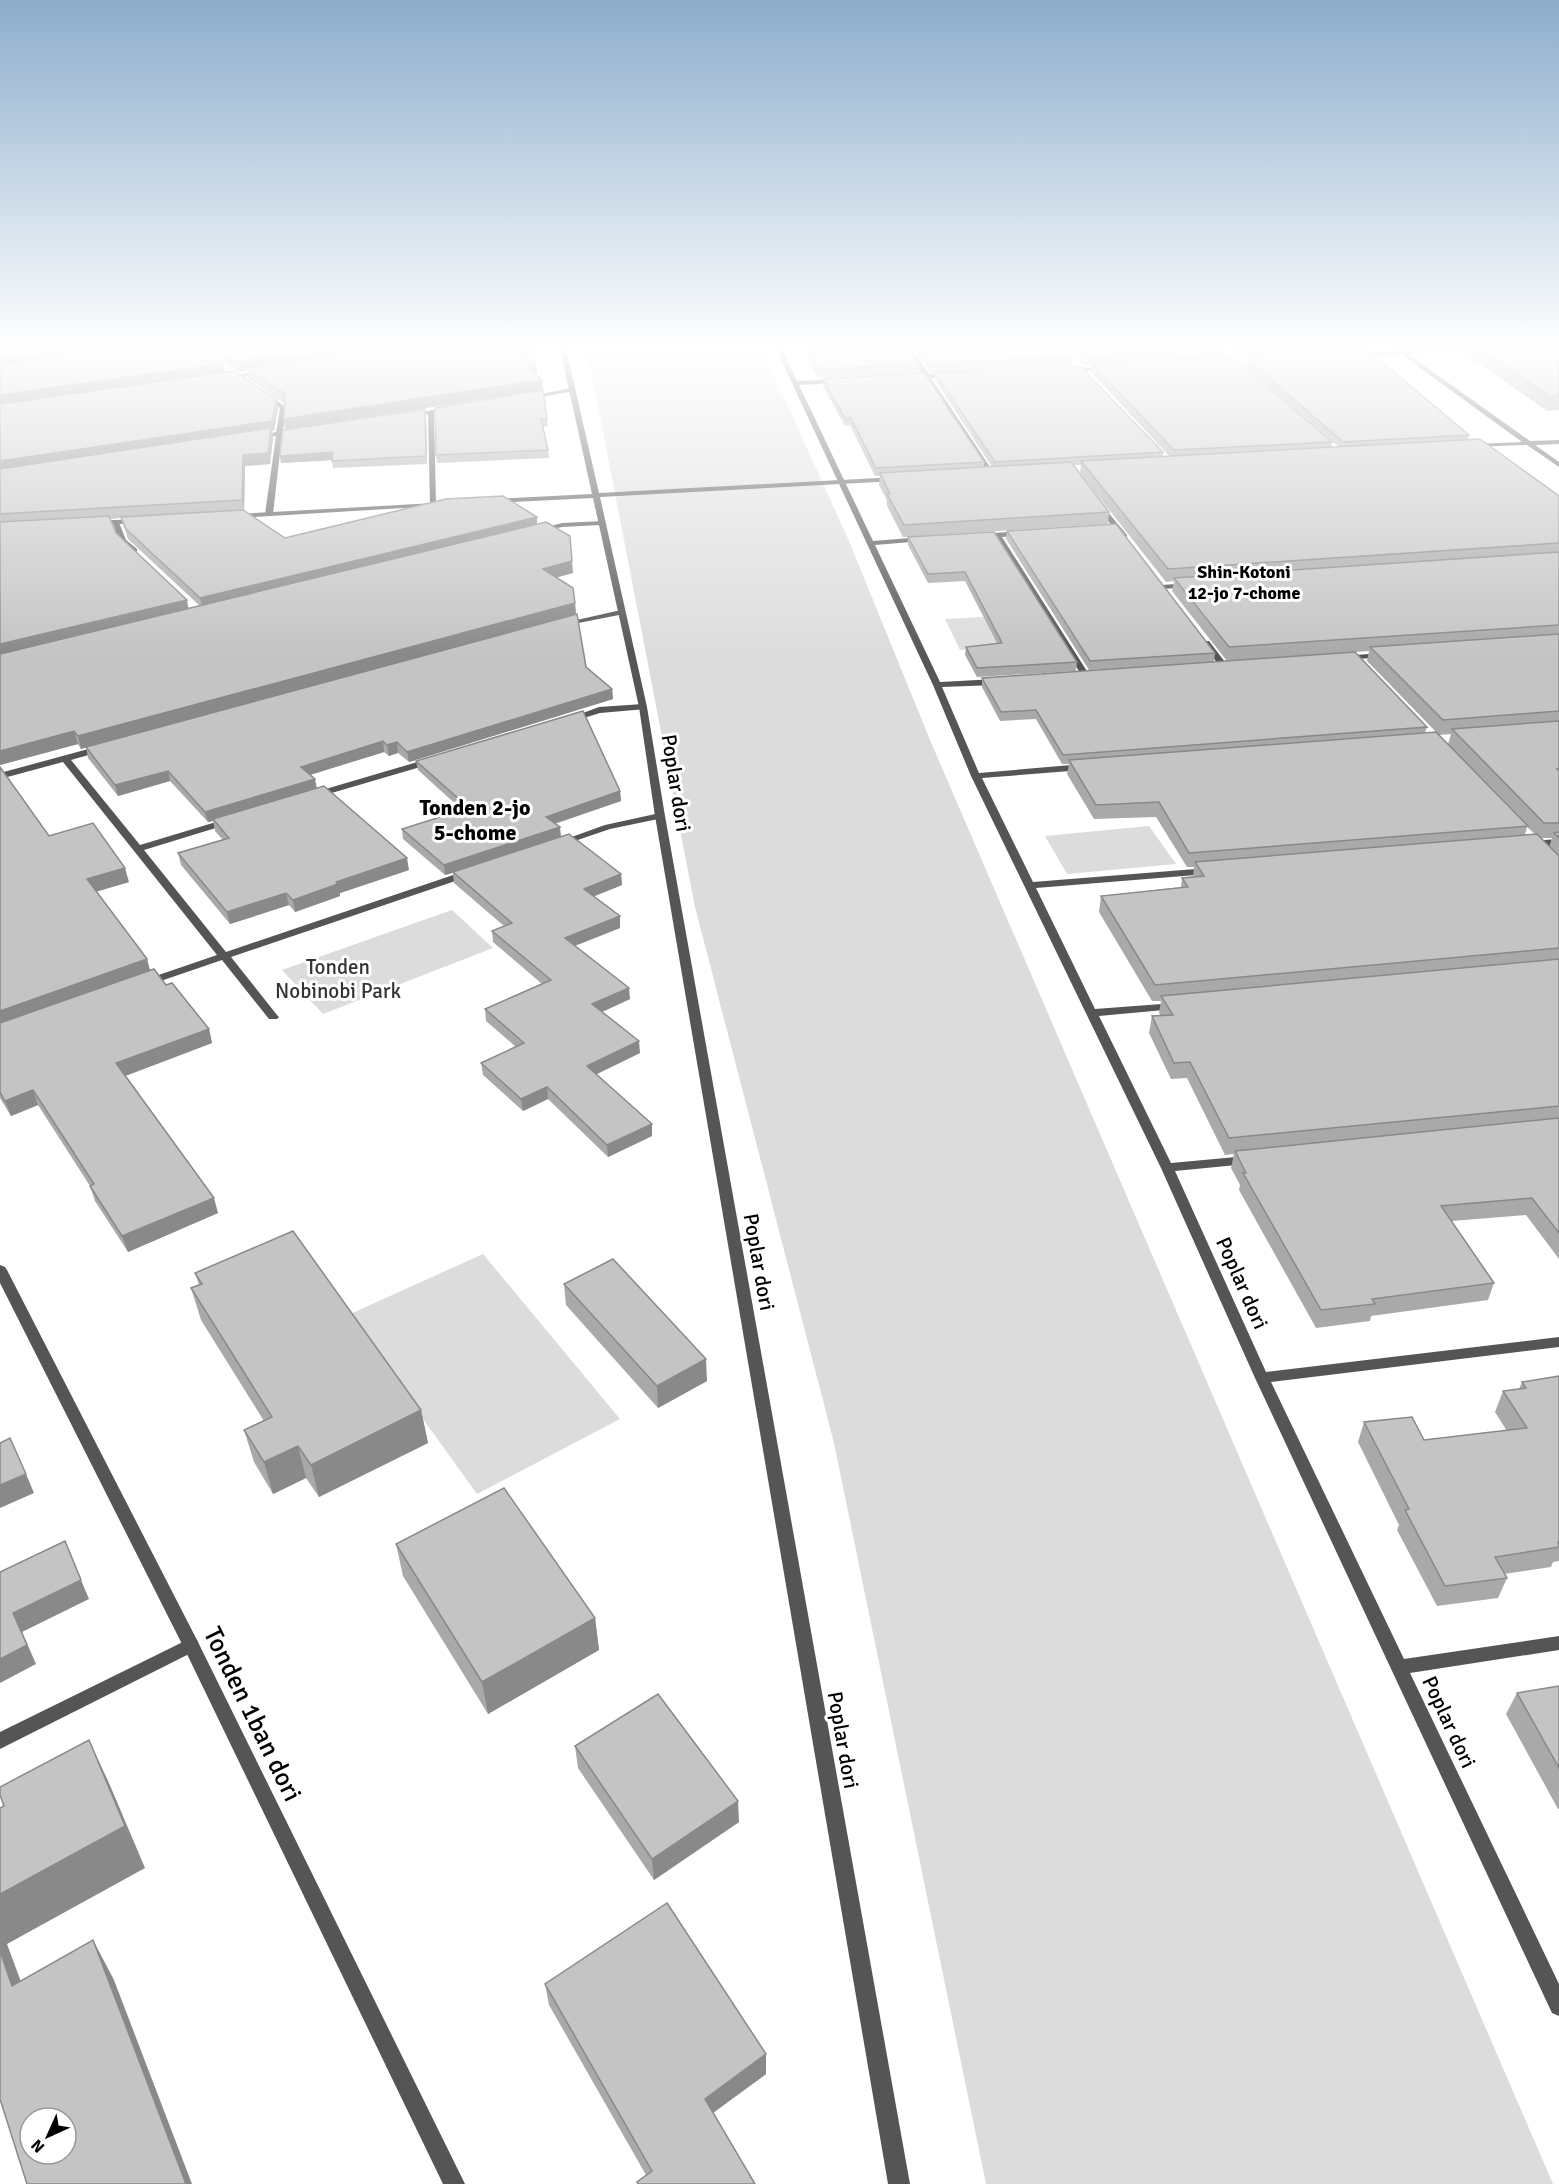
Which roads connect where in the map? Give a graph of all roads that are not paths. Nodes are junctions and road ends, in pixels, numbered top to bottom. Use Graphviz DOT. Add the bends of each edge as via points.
graph roads {
  1 [pos="277,451"];
  2 [pos="432,451"];
  3 [pos="586,451"];
  4 [pos="827,451"];
  5 [pos="976,451"];
  6 [pos="1539,451"];
  7 [pos="1559,465"];
  8 [pos="1003,473"];
  9 [pos="980,474"];
  10 [pos="991,474"];
  11 [pos="900,479"];
  12 [pos="841,482"];
  13 [pos="596,496"];
  14 [pos="1093,496"];
  15 [pos="490,501"];
  16 [pos="445,504"];
  17 [pos="433,505"];
  18 [pos="269,514"];
  19 [pos="222,516"];
  20 [pos="151,520"];
  21 [pos="115,522"];
  22 [pos="600,523"];
  23 [pos="81,524"];
  24 [pos="528,533"];
  25 [pos="1031,533"];
  26 [pos="998,535"];
  27 [pos="974,536"];
  28 [pos="938,538"];
  29 [pos="871,543"];
  30 [pos="1130,545"];
  31 [pos="139,556"];
  32 [pos="1156,579"];
  33 [pos="1203,584"];
  34 [pos="1162,587"];
  35 [pos="1169,596"];
  36 [pos="621,612"];
  37 [pos="549,628"];
  38 [pos="1197,631"];
  39 [pos="1392,655"];
  40 [pos="1334,658"];
  41 [pos="1235,665"];
  42 [pos="1224,666"];
  43 [pos="1213,667"];
  44 [pos="1098,675"];
  45 [pos="1086,676"];
  46 [pos="1075,677"];
  47 [pos="1006,681"];
  48 [pos="937,685"];
  49 [pos="643,707"];
  50 [pos="566,720"];
  51 [pos="111,746"];
  52 [pos="442,757"];
  53 [pos="65,758"];
  54 [pos="1089,767"];
  55 [pos="0,776"];
  56 [pos="976,776"];
  57 [pos="307,798"];
  58 [pos="660,816"];
  59 [pos="240,818"];
  60 [pos="1559,842"];
  61 [pos="552,845"];
  62 [pos="1517,845"];
  63 [pos="139,848"];
  64 [pos="484,868"];
  65 [pos="1224,869"];
  66 [pos="1032,885"];
  67 [pos="224,954"];
  68 [pos="135,986"];
  69 [pos="1183,1005"];
  70 [pos="1092,1013"];
  71 [pos="273,1017"];
  72 [pos="1261,1158"];
  73 [pos="1167,1168"];
  74 [pos="0,1270"];
  75 [pos="1559,1342"];
  76 [pos="1262,1378"];
  77 [pos="1559,1643"];
  78 [pos="192,1645"];
  79 [pos="1400,1667"];
  80 [pos="0,1741"];
  81 [pos="1559,2006"];
  82 [pos="454,2184"];
  83 [pos="899,2184"];
  1 -- 18 [label="street"];
  2 -- 17 [label="street"];
  3 -- 13 [label="street, Poplar dori"];
  4 -- 12 [label="street, Poplar dori"];
  5 -- 10 [label="street"];
  6 -- 7 [label="street"];
  8 -- 10 [label="street"];
  9 -- 10 [label="street"];
  11 -- 12 [label="street"];
  12 -- 13 [label="street"];
  12 -- 29 [label="street, Poplar dori"];
  13 -- 15 [label="street"];
  13 -- 22 [label="street, Poplar dori"];
  14 -- 30 [label="street" via="1113,529"];
  16 -- 17 [label="street"];
  17 -- 18 [label="street"];
  18 -- 19 [label="street"];
  20 -- 21 [label="street"];
  21 -- 23 [label="street"];
  21 -- 31 [label="street" via="123,541"];
  22 -- 24 [label="street" via="562,525"];
  22 -- 36 [label="street, Poplar dori"];
  25 -- 26 [label="street"];
  26 -- 27 [label="street"];
  26 -- 45 [label="street"];
  28 -- 29 [label="street"];
  29 -- 48 [label="street, Poplar dori"];
  32 -- 34 [label="street"];
  33 -- 34 [label="street"];
  34 -- 35 [label="street"];
  36 -- 37 [label="street"];
  36 -- 49 [label="street, Poplar dori"];
  38 -- 42 [label="street"];
  39 -- 40 [label="street" via="1360,661"];
  41 -- 42 [label="street"];
  42 -- 43 [label="street"];
  44 -- 45 [label="street"];
  45 -- 46 [label="street"];
  47 -- 48 [label="street"];
  48 -- 56 [label="street, Poplar dori"];
  49 -- 50 [label="street" via="599,710"];
  49 -- 58 [label="street, Poplar dori"];
  51 -- 53 [label="street"];
  52 -- 57 [label="street"];
  53 -- 55 [label="street"];
  53 -- 63 [label="street"];
  54 -- 56 [label="street"];
  56 -- 66 [label="street, Poplar dori"];
  58 -- 61 [label="street"];
  58 -- 83 [label="street, Poplar dori"];
  59 -- 63 [label="street"];
  60 -- 62 [label="street"];
  63 -- 67 [label="street"];
  64 -- 67 [label="street"];
  65 -- 66 [label="street"];
  66 -- 70 [label="street, Poplar dori"];
  67 -- 68 [label="street"];
  67 -- 71 [label="street"];
  69 -- 70 [label="street"];
  70 -- 73 [label="street, Poplar dori"];
  72 -- 73 [label="street"];
  73 -- 76 [label="street, Poplar dori"];
  74 -- 78 [label="street, Tonden 1ban dori"];
  75 -- 76 [label="street"];
  76 -- 79 [label="street, Poplar dori"];
  77 -- 79 [label="street"];
  78 -- 80 [label="street"];
  78 -- 82 [label="street, Tonden 1ban dori"];
  79 -- 81 [label="street, Poplar dori"];
}
